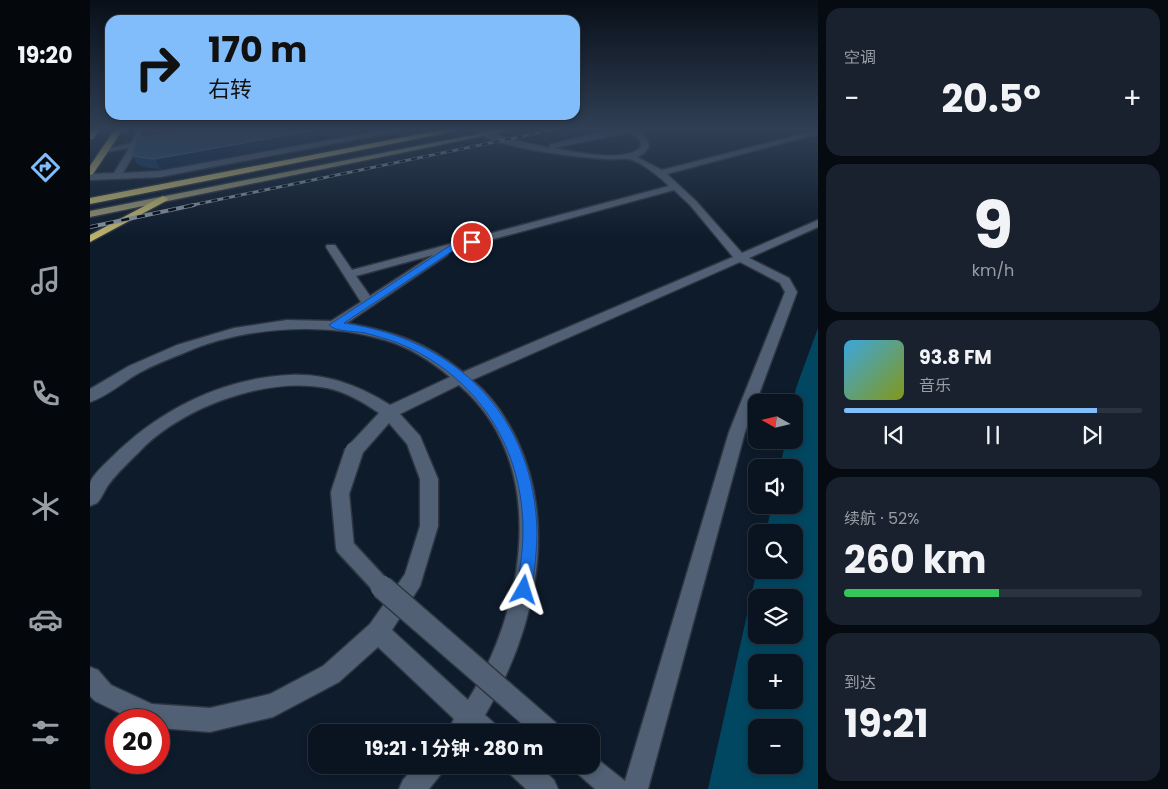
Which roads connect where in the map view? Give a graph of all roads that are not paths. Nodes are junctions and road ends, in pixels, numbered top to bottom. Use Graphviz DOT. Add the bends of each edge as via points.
graph roads {
  1 [pos="123,166"];
  2 [pos="204,166"];
  3 [pos="223,166"];
  4 [pos="271,166"];
  5 [pos="310,166"];
  6 [pos="320,166"];
  7 [pos="647,166"];
  8 [pos="688,166"];
  9 [pos="661,173"];
  10 [pos="117,175"];
  11 [pos="90,178"];
  12 [pos="676,187"];
  13 [pos="90,191"];
  14 [pos="163,199"];
  15 [pos="90,202"];
  16 [pos="109,206"];
  17 [pos="90,209"];
  18 [pos="90,214"];
  19 [pos="818,224"];
  20 [pos="90,239"];
  21 [pos="454,246"];
  22 [pos="331,247"];
  23 [pos="740,258"];
  24 [pos="349,274"];
  25 [pos="368,303"];
  26 [pos="334,325"];
  27 [pos="464,378"];
  28 [pos="90,396"];
  29 [pos="389,412"];
  30 [pos="90,498"];
  31 [pos="378,632"];
  32 [pos="90,678"];
  33 [pos="467,724"];
  34 [pos="473,724"];
  35 [pos="540,724"];
  36 [pos="424,774"];
  37 [pos="529,774"];
  38 [pos="598,774"];
  39 [pos="412,789"];
  40 [pos="545,789"];
  41 [pos="615,789"];
  42 [pos="636,789"];
  1 -- 10 [label="street"];
  2 -- 10 [label="street" via="160,174"];
  3 -- 13 [label="highway"];
  4 -- 15 [label="highway"];
  5 -- 16 [label="main road"];
  6 -- 14 [label="main road"];
  7 -- 9 [label="street"];
  8 -- 9 [label="street"];
  9 -- 12 [label="street"];
  10 -- 11 [label="street"];
  12 -- 21 [label="street"];
  12 -- 23 [label="street"];
  14 -- 18 [label="main road"];
  14 -- 20 [label="highway"];
  15 -- 16 [label="highway"];
  16 -- 17 [label="main road"];
  19 -- 23 [label="street"];
  21 -- 24 [label="street"];
  21 -- 25 [label="street"];
  22 -- 24 [label="street"];
  23 -- 27 [label="street"];
  23 -- 42 [label="street" via="785,281 791,292 737,432"];
  24 -- 25 [label="street"];
  25 -- 26 [label="street"];
  26 -- 27 [label="street" via="372,332 417,347"];
  26 -- 28 [label="street" via="261,327 223,335 144,364"];
  27 -- 29 [label="street"];
  27 -- 34 [label="street" via="490,406 511,441 525,483 530,533 524,590 505,652"];
  29 -- 30 [label="street" via="361,394 328,383 291,380 253,385 213,396 174,416 137,443 104,477"];
  29 -- 31 [label="street" via="414,441 429,479 430,526 413,579"];
  29 -- 35 [label="street, bridge" via="354,451 340,493 345,547 384,590"];
  31 -- 32 [label="street" via="331,674 273,705 210,720 150,716 103,693"];
  31 -- 33 [label="street"];
  36 -- 39 [label="street"];
  37 -- 40 [label="street"];
  38 -- 41 [label="street"];
}
